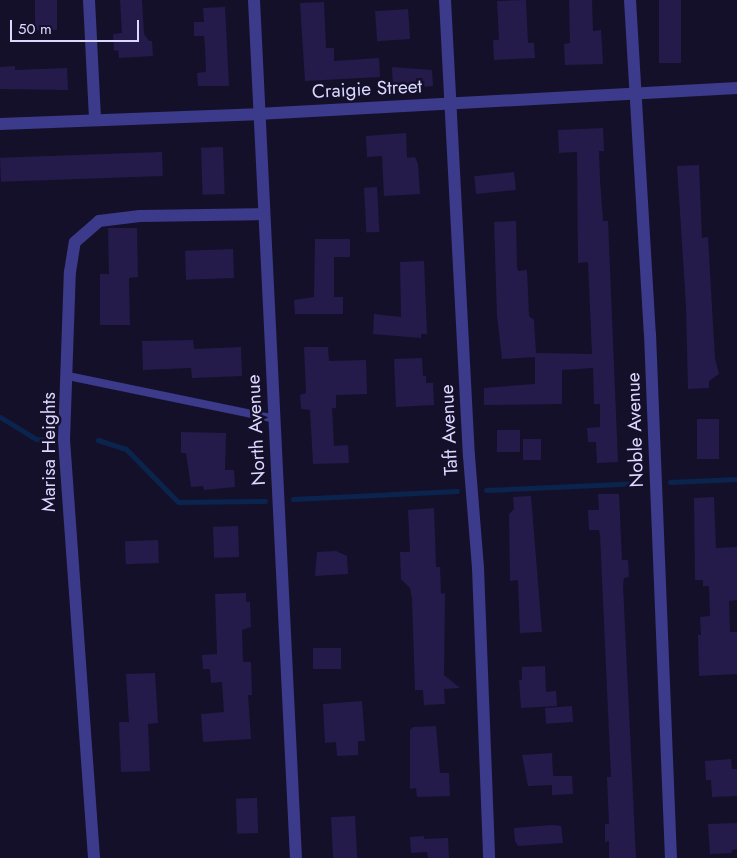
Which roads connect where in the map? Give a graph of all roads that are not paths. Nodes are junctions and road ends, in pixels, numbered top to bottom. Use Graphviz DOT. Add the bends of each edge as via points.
graph roads {
  1 [pos="89,0"];
  2 [pos="254,0"];
  3 [pos="445,0"];
  4 [pos="630,0"];
  5 [pos="737,88"];
  6 [pos="634,93"];
  7 [pos="450,103"];
  8 [pos="257,114"];
  9 [pos="95,119"];
  10 [pos="0,124"];
  11 [pos="264,214"];
  12 [pos="68,376"];
  13 [pos="274,420"];
  14 [pos="94,858"];
  15 [pos="296,858"];
  16 [pos="489,858"];
  17 [pos="671,858"];
  1 -- 9 [label="street"];
  2 -- 8 [label="street, North Avenue"];
  3 -- 7 [label="street, Taft Avenue"];
  4 -- 6 [label="street, Noble Avenue"];
  5 -- 6 [label="street, Craigie Street"];
  6 -- 7 [label="street, Craigie Street"];
  6 -- 17 [label="street, Noble Avenue" via="650,344"];
  7 -- 8 [label="street, Craigie Street"];
  7 -- 16 [label="street, Taft Avenue" via="478,578"];
  8 -- 9 [label="street, Craigie Street"];
  8 -- 11 [label="street, North Avenue"];
  9 -- 10 [label="street, Craigie Street"];
  11 -- 12 [label="street, Marisa Heights" via="140,216 99,221 75,242 70,272"];
  11 -- 13 [label="street, North Avenue"];
  12 -- 13 [label="lane"];
  12 -- 14 [label="street, Marisa Heights" via="64,440 67,509"];
  13 -- 15 [label="street, North Avenue"];
}
